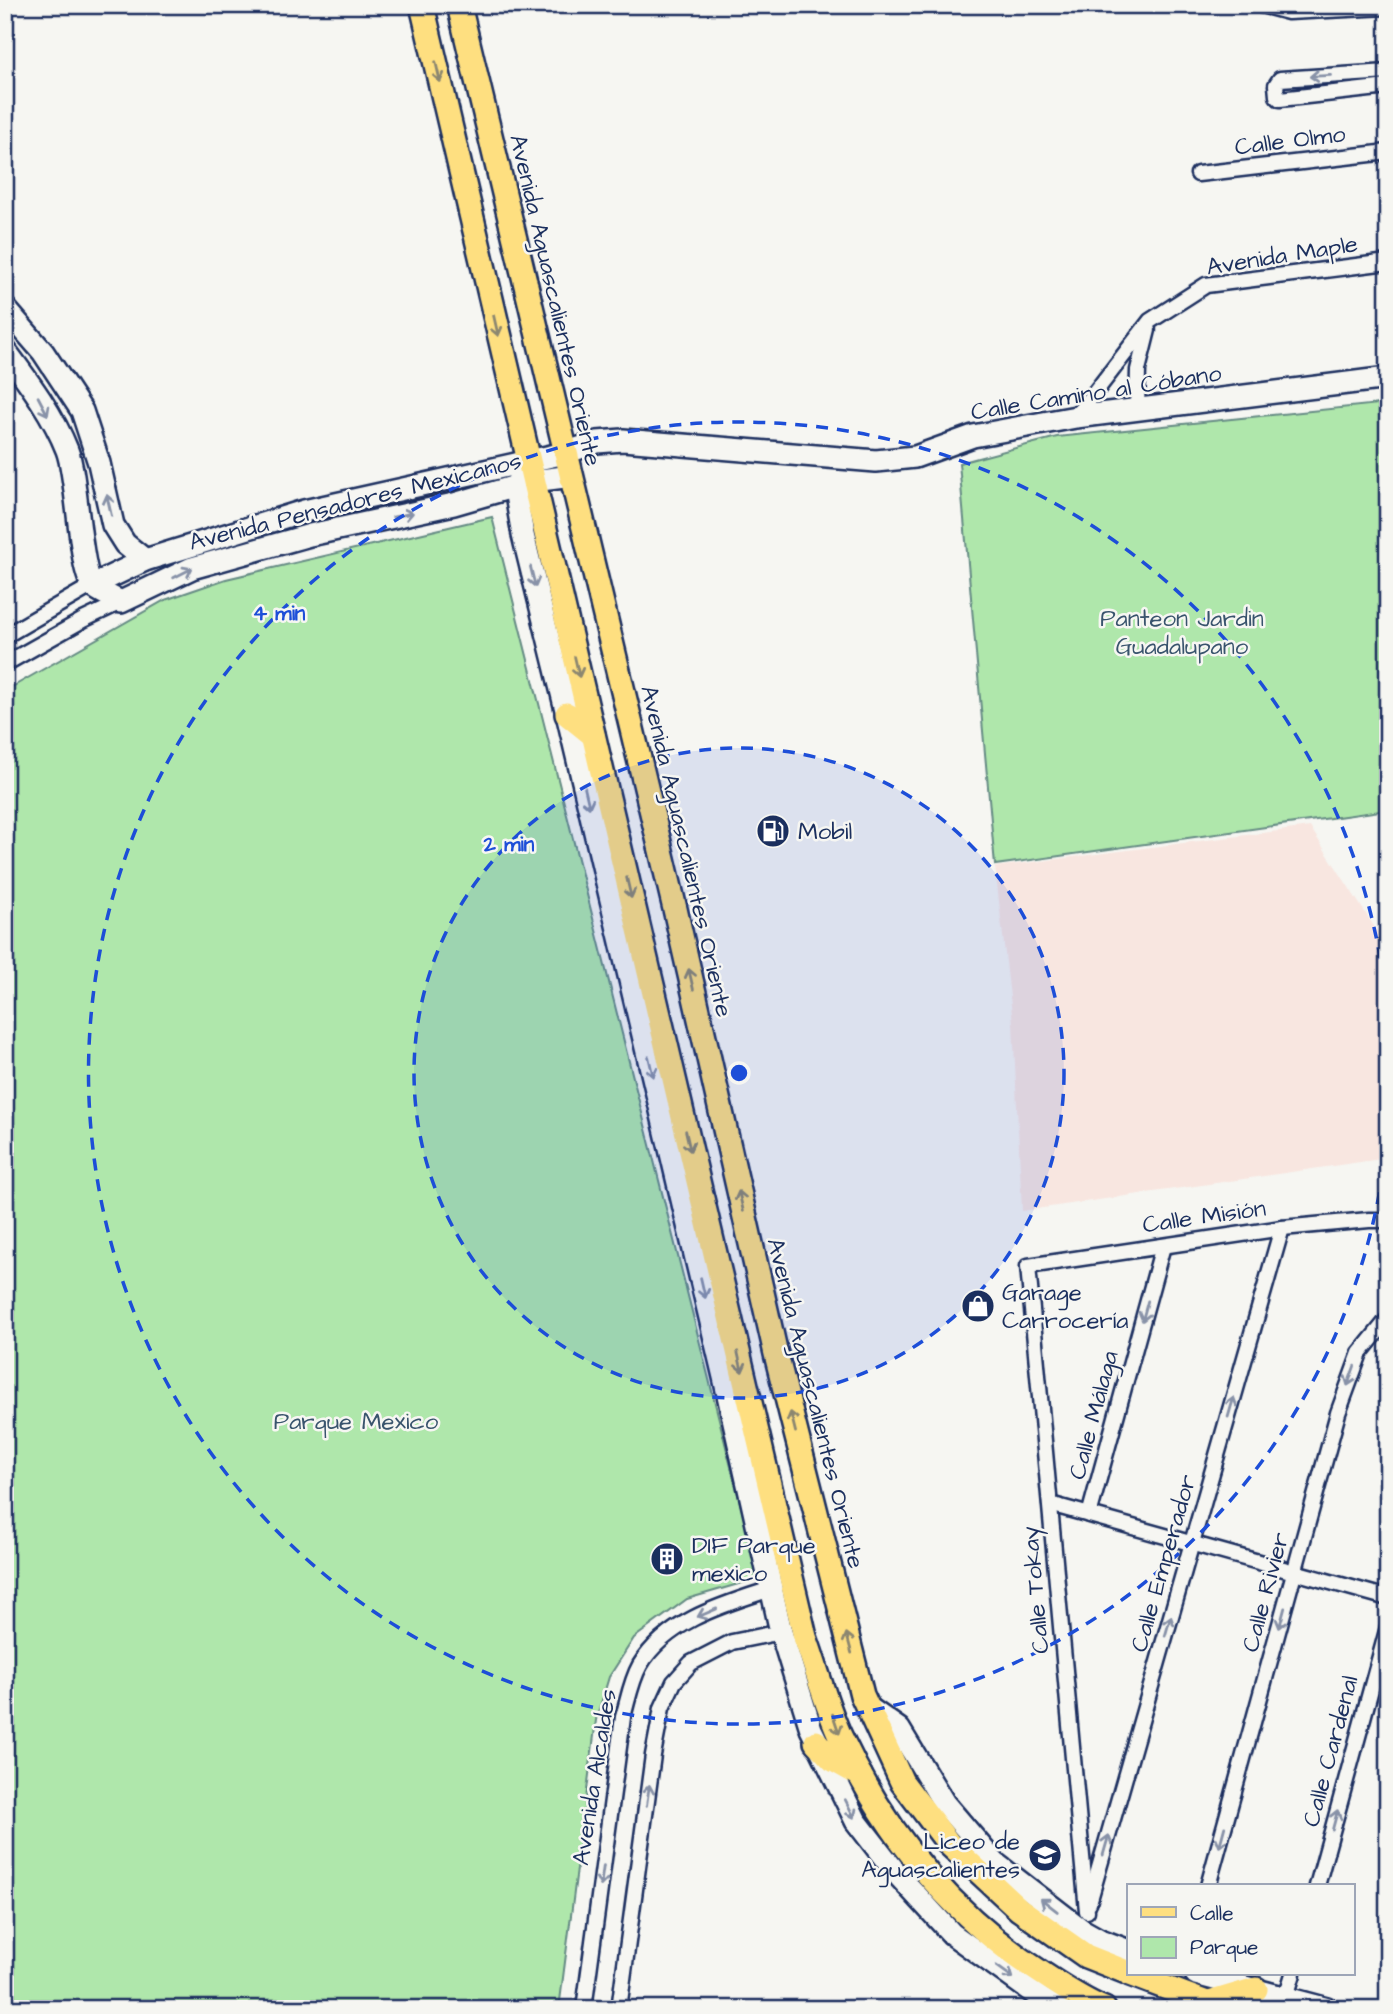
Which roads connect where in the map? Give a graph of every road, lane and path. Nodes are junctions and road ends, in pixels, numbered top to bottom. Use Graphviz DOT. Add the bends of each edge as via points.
graph roads {
  1 [pos="422,5"];
  2 [pos="459,5"];
  3 [pos="1261,5"];
  4 [pos="1388,6"];
  5 [pos="1388,72"];
  6 [pos="1388,87"];
  7 [pos="1388,152"];
  8 [pos="1198,174"];
  9 [pos="1388,262"];
  10 [pos="5,308"];
  11 [pos="1150,321"];
  12 [pos="5,350"];
  13 [pos="1388,378"];
  14 [pos="1138,408"];
  15 [pos="1076,417"];
  16 [pos="565,453"];
  17 [pos="526,476"];
  18 [pos="572,477"];
  19 [pos="473,499"];
  20 [pos="523,535"];
  21 [pos="145,560"];
  22 [pos="93,586"];
  23 [pos="69,600"];
  24 [pos="121,601"];
  25 [pos="83,620"];
  26 [pos="5,636"];
  27 [pos="5,664"];
  28 [pos="567,713"];
  29 [pos="593,735"];
  30 [pos="732,1166"];
  31 [pos="697,1176"];
  32 [pos="1388,1220"];
  33 [pos="1282,1228"];
  34 [pos="1163,1245"];
  35 [pos="1028,1266"];
  36 [pos="1388,1319"];
  37 [pos="732,1325"];
  38 [pos="718,1349"];
  39 [pos="1050,1504"];
  40 [pos="1089,1515"];
  41 [pos="1192,1544"];
  42 [pos="1294,1572"];
  43 [pos="771,1589"];
  44 [pos="1388,1598"];
  45 [pos="1388,1627"];
  46 [pos="780,1632"];
  47 [pos="869,1708"];
  48 [pos="816,1742"];
  49 [pos="860,1774"];
  50 [pos="1209,1884"];
  51 [pos="1318,1884"];
  52 [pos="1085,1920"];
  53 [pos="1127,1950"];
  54 [pos="1127,1973"];
  55 [pos="1135,1976"];
  56 [pos="1204,1976"];
  57 [pos="1292,1976"];
  58 [pos="1256,1989"];
  59 [pos="1286,1997"];
  60 [pos="1218,2006"];
  61 [pos="1097,2007"];
  62 [pos="584,2009"];
  63 [pos="619,2009"];
  64 [pos="1059,2009"];
  65 [pos="1328,2009"];
  1 -- 17 [label="main road, one-way"];
  2 -- 16 [label="main road, Avenida Aguascalientes Oriente"];
  3 -- 4 [label="street" via="1287,12"];
  5 -- 6 [label="street, one-way" via="1280,79 1276,85 1280,99"];
  7 -- 8 [label="street, Calle Olmo"];
  9 -- 11 [label="street, Avenida Maple" via="1206,285"];
  21 -- 10 [label="street, one-way" via="125,544 113,525 82,411 43,352"];
  11 -- 14 [label="street" via="1138,370"];
  11 -- 15 [label="street, Avenida Maple"];
  12 -- 22 [label="street, one-way" via="34,389 68,451 85,567"];
  13 -- 14 [label="street, Calle Camino al Cóbano"];
  14 -- 15 [label="street, Calle Camino al Cóbano"];
  15 -- 16 [label="street, Calle Camino al Cóbano" via="973,436 897,460 623,440 597,442"];
  16 -- 17 [label="street, Avenida Pensadores Mexicanos"];
  16 -- 18 [label="main road, Avenida Aguascalientes Oriente"];
  17 -- 18 [label="street, Avenida Pensadores Mexicanos"];
  17 -- 19 [label="street, Avenida Pensadores Mexicanos"];
  17 -- 20 [label="street" via="516,504"];
  17 -- 21 [label="street, Avenida Pensadores Mexicanos" via="445,481 304,511"];
  17 -- 29 [label="main road, one-way"];
  30 -- 18 [label="main road, Avenida Aguascalientes Oriente, one-way"];
  19 -- 20 [label="street" via="503,509"];
  24 -- 19 [label="street, Avenida Pensadores Mexicanos, one-way" via="192,568 310,535"];
  20 -- 28 [label="street, one-way"];
  21 -- 22 [label="street, Avenida Pensadores Mexicanos"];
  22 -- 23 [label="street, Avenida Pensadores Mexicanos"];
  22 -- 24 [label="street"];
  23 -- 25 [label="street"];
  23 -- 26 [label="street, Avenida Pensadores Mexicanos"];
  24 -- 25 [label="street, Avenida Pensadores Mexicanos"];
  25 -- 27 [label="street, Avenida Pensadores Mexicanos"];
  28 -- 29 [label="main road"];
  28 -- 38 [label="street, one-way"];
  29 -- 31 [label="main road, one-way"];
  30 -- 31 [label="main road"];
  47 -- 30 [label="main road, Avenida Aguascalientes Oriente, one-way" via="832,1579"];
  31 -- 37 [label="main road"];
  32 -- 33 [label="street, Calle Misión"];
  33 -- 34 [label="street, Calle Misión"];
  41 -- 33 [label="street, Calle Emperador, one-way"];
  34 -- 35 [label="street, Calle Misión"];
  34 -- 40 [label="street, Calle Málaga, one-way"];
  35 -- 39 [label="street, Calle Tokay"];
  36 -- 42 [label="street, Calle Rivier, one-way" via="1360,1353 1338,1413"];
  37 -- 38 [label="main road"];
  37 -- 49 [label="main road, one-way" via="805,1637 840,1736"];
  38 -- 43 [label="street"];
  39 -- 40 [label="street"];
  39 -- 52 [label="street, Calle Tokay"];
  40 -- 41 [label="street"];
  41 -- 42 [label="street"];
  52 -- 41 [label="street, Calle Emperador, one-way"];
  42 -- 44 [label="street"];
  42 -- 50 [label="street, Calle Rivier, one-way"];
  43 -- 46 [label="street"];
  43 -- 62 [label="street, Avenida Alcaldes, one-way" via="687,1621 654,1648 633,1679 623,1717"];
  51 -- 45 [label="street, Calle Cardenal, one-way"];
  46 -- 48 [label="street"];
  63 -- 46 [label="street, one-way" via="662,1708 674,1682 691,1663 732,1642"];
  52 -- 47 [label="street, one-way" via="995,1863 944,1803 899,1729"];
  47 -- 54 [label="main road, Avenida Aguascalientes Oriente" via="902,1782 949,1844 1019,1909 1086,1956"];
  48 -- 49 [label="main road" via="834,1760"];
  48 -- 64 [label="street, one-way" via="856,1821 897,1874 952,1934"];
  49 -- 61 [label="main road" via="911,1856 959,1909 1015,1956"];
  52 -- 53 [label="street" via="1100,1940"];
  55 -- 60 [label="main road, Avenida Aguascalientes Oriente"];
  56 -- 58 [label="street"];
  57 -- 59 [label="street"];
  58 -- 59 [label="street"];
  58 -- 60 [label="main road"];
  59 -- 65 [label="street"];
}
